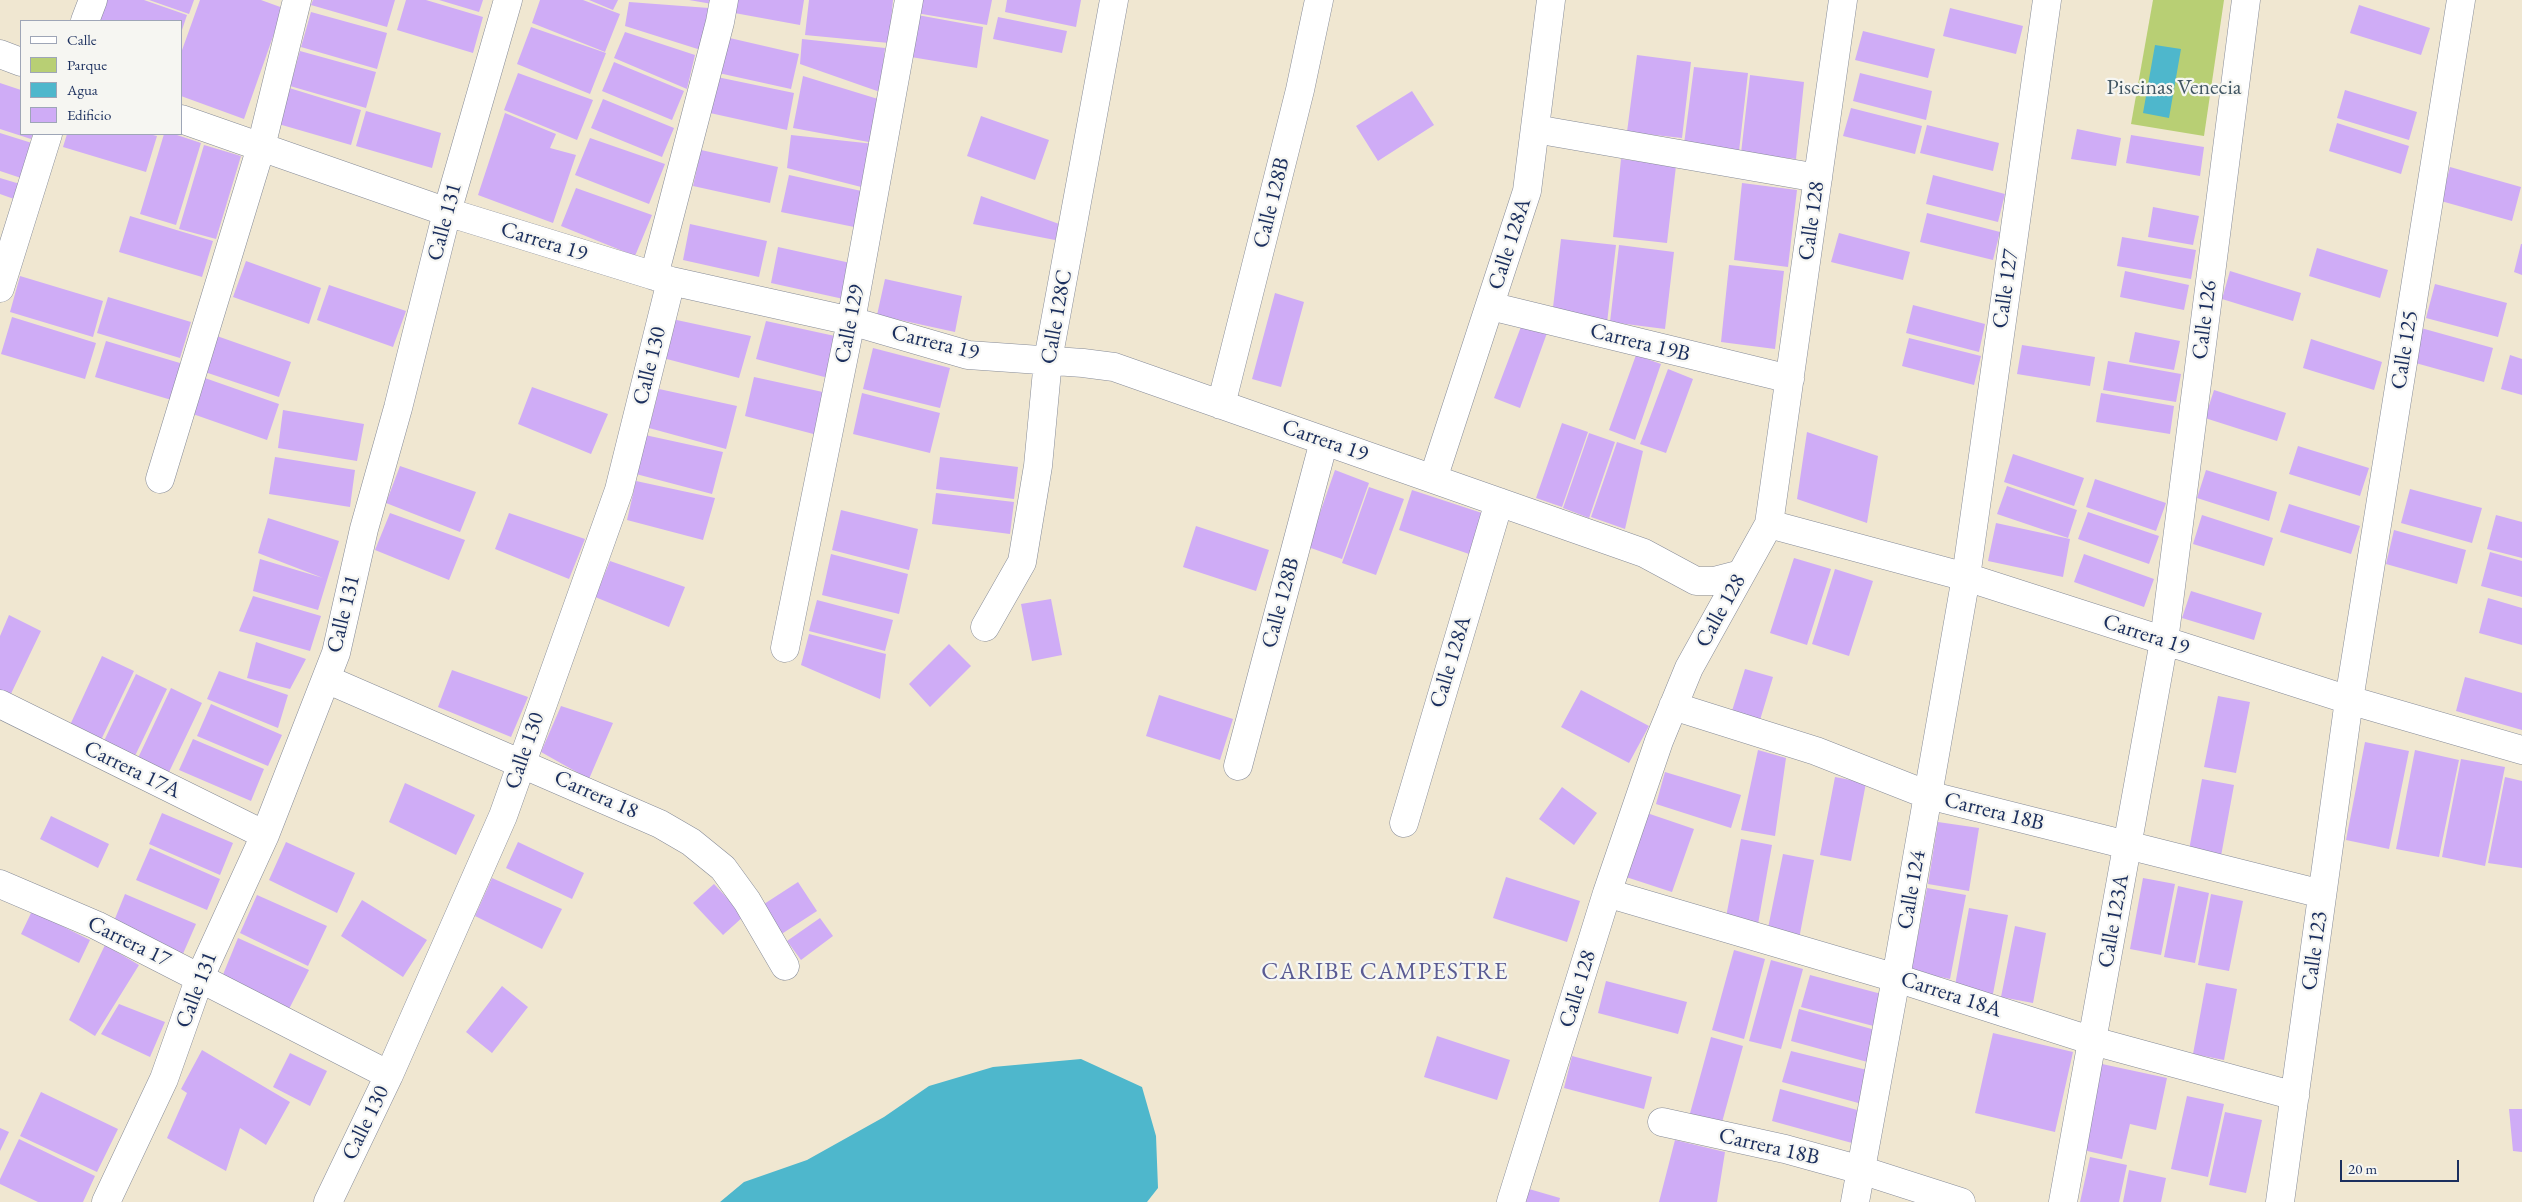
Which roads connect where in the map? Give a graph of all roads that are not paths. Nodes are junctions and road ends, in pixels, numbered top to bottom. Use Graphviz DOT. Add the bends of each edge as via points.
graph roads {
  1 [pos="93,0"];
  2 [pos="297,0"];
  3 [pos="508,0"];
  4 [pos="724,0"];
  5 [pos="909,0"];
  6 [pos="1114,0"];
  7 [pos="1318,0"];
  8 [pos="1551,0"];
  9 [pos="1843,0"];
  10 [pos="2047,0"];
  11 [pos="2246,0"];
  12 [pos="2461,0"];
  13 [pos="86,20"];
  14 [pos="0,54"];
  15 [pos="20,62"];
  16 [pos="182,119"];
  17 [pos="1535,129"];
  18 [pos="48,135"];
  19 [pos="261,147"];
  20 [pos="1818,178"];
  21 [pos="446,212"];
  22 [pos="662,278"];
  23 [pos="0,288"];
  24 [pos="1490,306"];
  25 [pos="851,321"];
  26 [pos="1048,360"];
  27 [pos="1790,379"];
  28 [pos="1222,405"];
  29 [pos="1324,441"];
  30 [pos="160,479"];
  31 [pos="1433,480"];
  32 [pos="1498,502"];
  33 [pos="1769,524"];
  34 [pos="1741,574"];
  35 [pos="1966,577"];
  36 [pos="985,626"];
  37 [pos="2164,641"];
  38 [pos="785,648"];
  39 [pos="326,679"];
  40 [pos="2349,700"];
  41 [pos="0,704"];
  42 [pos="1673,706"];
  43 [pos="2522,750"];
  44 [pos="522,763"];
  45 [pos="1238,766"];
  46 [pos="1928,795"];
  47 [pos="1404,822"];
  48 [pos="265,835"];
  49 [pos="2128,845"];
  50 [pos="0,884"];
  51 [pos="1607,894"];
  52 [pos="2322,894"];
  53 [pos="785,966"];
  54 [pos="200,977"];
  55 [pos="1896,978"];
  56 [pos="2093,1041"];
  57 [pos="390,1075"];
  58 [pos="2295,1096"];
  59 [pos="1662,1122"];
  60 [pos="1861,1170"];
  61 [pos="106,1202"];
  62 [pos="328,1202"];
  63 [pos="1511,1202"];
  64 [pos="1855,1202"];
  65 [pos="1961,1202"];
  66 [pos="2063,1202"];
  67 [pos="2280,1202"];
  1 -- 13 [label="street"];
  2 -- 19 [label="street"];
  3 -- 21 [label="street, Calle 131"];
  4 -- 22 [label="street, Calle 130"];
  5 -- 25 [label="street, Calle 129"];
  6 -- 26 [label="street, Calle 128C"];
  7 -- 28 [label="street, Calle 128B" via="1300,90"];
  8 -- 17 [label="street, Calle 128A"];
  9 -- 20 [label="street, Calle 128"];
  10 -- 35 [label="street, Calle 127"];
  11 -- 37 [label="street, Calle 126"];
  12 -- 40 [label="street, Calle 125"];
  14 -- 15 [label="street"];
  16 -- 19 [label="street, Carrera 19"];
  17 -- 20 [label="street"];
  17 -- 24 [label="street, Calle 128A" via="1527,190"];
  18 -- 23 [label="street"];
  19 -- 21 [label="street, Carrera 19"];
  19 -- 30 [label="street"];
  20 -- 27 [label="street, Calle 128"];
  21 -- 22 [label="street, Carrera 19"];
  21 -- 39 [label="street, Calle 131" via="398,408 364,529 336,653"];
  22 -- 25 [label="street, Carrera 19"];
  22 -- 44 [label="street, Calle 130" via="619,490"];
  24 -- 27 [label="street, Carrera 19B"];
  24 -- 31 [label="street, Calle 128A"];
  25 -- 26 [label="street, Carrera 19" via="968,355"];
  25 -- 38 [label="street, Calle 129"];
  26 -- 28 [label="street, Carrera 19" via="1114,367"];
  26 -- 36 [label="street, Calle 128C" via="1038,466 1022,562"];
  27 -- 33 [label="street, Calle 128"];
  28 -- 29 [label="street, Carrera 19"];
  29 -- 31 [label="street, Carrera 19"];
  29 -- 45 [label="street, Calle 128B"];
  31 -- 32 [label="street, Carrera 19"];
  32 -- 34 [label="street, Carrera 19" via="1644,553 1696,581 1714,581"];
  32 -- 47 [label="street, Calle 128A"];
  33 -- 34 [label="street, Calle 128"];
  33 -- 35 [label="street, Carrera 19"];
  34 -- 42 [label="street, Calle 128" via="1689,668"];
  35 -- 37 [label="street, Carrera 19"];
  35 -- 46 [label="street, Calle 124"];
  37 -- 40 [label="street, Carrera 19"];
  37 -- 49 [label="street, Calle 123A"];
  39 -- 44 [label="street, Carrera 18"];
  39 -- 48 [label="street, Calle 131"];
  40 -- 43 [label="street, Carrera 19"];
  40 -- 52 [label="street, Calle 123"];
  41 -- 48 [label="street, Carrera 17A"];
  42 -- 46 [label="street, Carrera 18B" via="1816,751"];
  42 -- 51 [label="street, Calle 128"];
  44 -- 53 [label="street, Carrera 18" via="660,824 691,842 722,868 747,901"];
  44 -- 57 [label="street, Calle 130" via="503,816"];
  46 -- 49 [label="street, Carrera 18B"];
  46 -- 55 [label="street, Calle 124"];
  48 -- 54 [label="street, Calle 131"];
  49 -- 52 [label="street, Carrera 18B"];
  49 -- 56 [label="street, Calle 123A"];
  50 -- 54 [label="street, Carrera 17" via="96,925"];
  51 -- 55 [label="street, Carrera 18A"];
  51 -- 63 [label="street, Calle 128"];
  52 -- 58 [label="street, Calle 123"];
  54 -- 57 [label="street, Carrera 17"];
  54 -- 61 [label="street, Calle 131" via="164,1079"];
  55 -- 56 [label="street, Carrera 18A"];
  55 -- 60 [label="street, Calle 124"];
  56 -- 58 [label="street, Carrera 18A"];
  56 -- 66 [label="street, Calle 123A"];
  57 -- 62 [label="street, Calle 130"];
  58 -- 67 [label="street, Calle 123"];
  59 -- 60 [label="street, Carrera 18B" via="1786,1149"];
  60 -- 64 [label="street, Calle 124"];
  60 -- 65 [label="street, Carrera 18B"];
}
